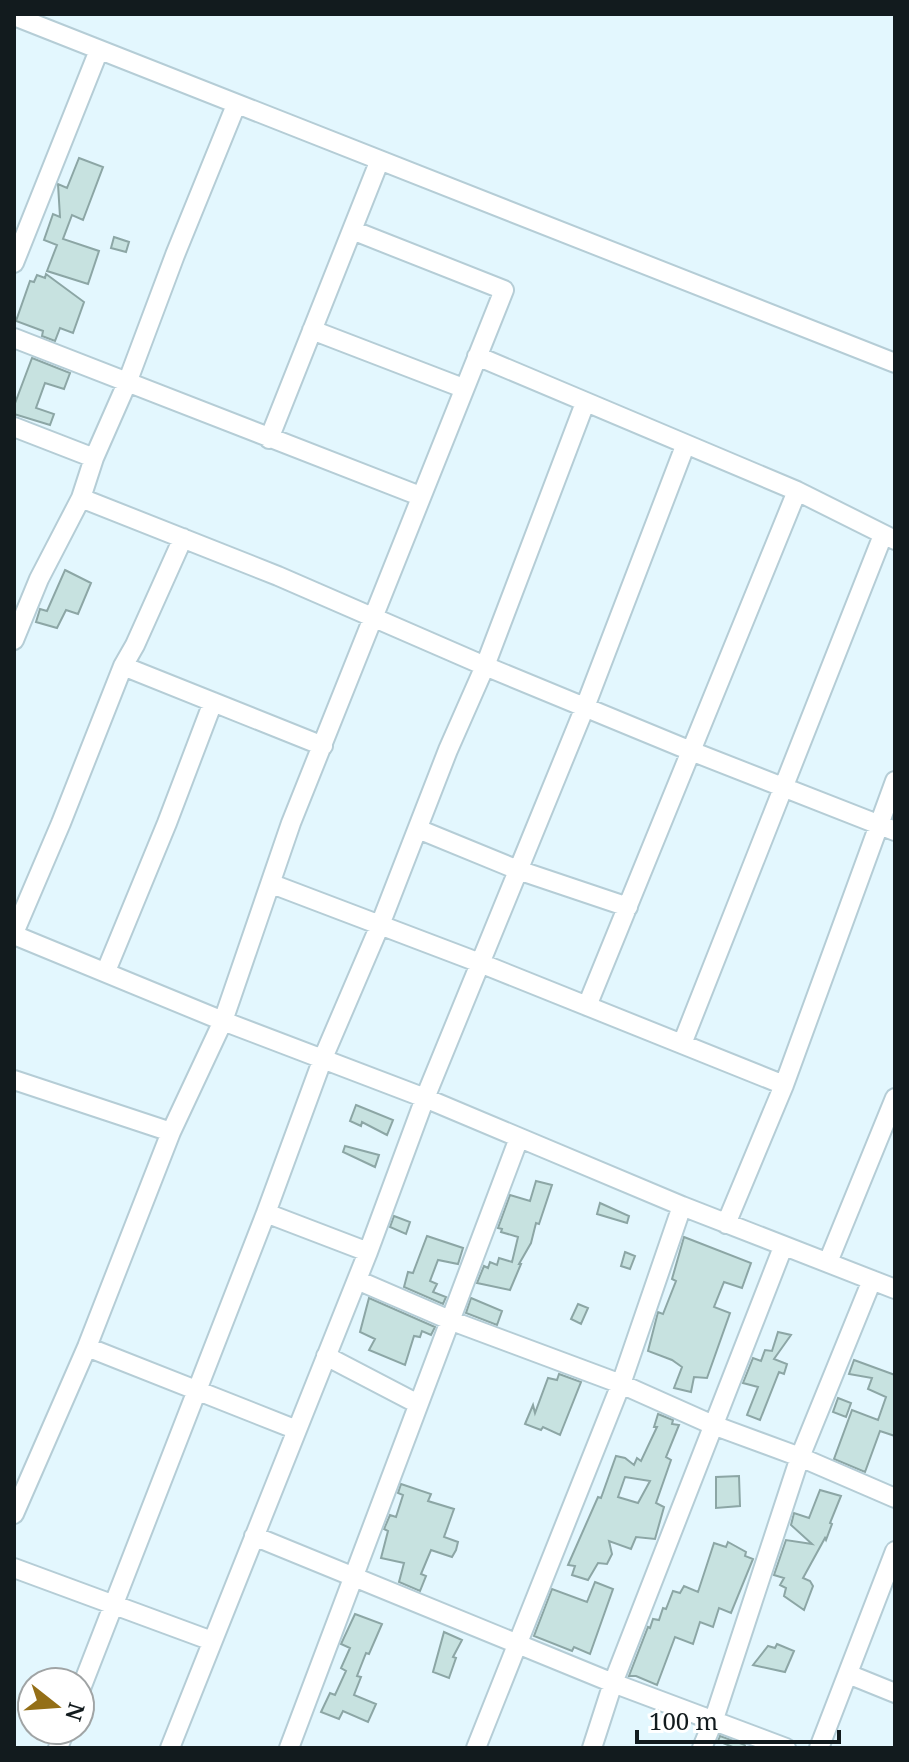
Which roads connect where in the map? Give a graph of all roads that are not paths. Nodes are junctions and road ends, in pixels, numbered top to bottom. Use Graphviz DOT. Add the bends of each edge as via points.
graph roads {
  1 [pos="18,18"];
  2 [pos="14,38"];
  3 [pos="99,50"];
  4 [pos="236,105"];
  5 [pos="379,162"];
  6 [pos="352,230"];
  7 [pos="14,263"];
  8 [pos="312,330"];
  9 [pos="14,338"];
  10 [pos="477,356"];
  11 [pos="895,363"];
  12 [pos="127,383"];
  13 [pos="463,388"];
  14 [pos="585,403"];
  15 [pos="14,427"];
  16 [pos="269,439"];
  17 [pos="685,446"];
  18 [pos="94,458"];
  19 [pos="797,491"];
  20 [pos="420,496"];
  21 [pos="81,498"];
  22 [pos="183,538"];
  23 [pos="889,538"];
  24 [pos="372,616"];
  25 [pos="14,640"];
  26 [pos="123,666"];
  27 [pos="485,666"];
  28 [pos="213,702"];
  29 [pos="585,707"];
  30 [pos="323,746"];
  31 [pos="691,751"];
  32 [pos="895,781"];
  33 [pos="783,787"];
  34 [pos="887,827"];
  35 [pos="418,829"];
  36 [pos="518,870"];
  37 [pos="272,884"];
  38 [pos="628,907"];
  39 [pos="380,925"];
  40 [pos="14,934"];
  41 [pos="480,963"];
  42 [pos="106,971"];
  43 [pos="587,1006"];
  44 [pos="223,1021"];
  45 [pos="682,1044"];
  46 [pos="323,1058"];
  47 [pos="14,1080"];
  48 [pos="784,1085"];
  49 [pos="425,1098"];
  50 [pos="895,1098"];
  51 [pos="171,1132"];
  52 [pos="519,1138"];
  53 [pos="682,1206"];
  54 [pos="266,1213"];
  55 [pos="726,1224"];
  56 [pos="783,1247"];
  57 [pos="368,1252"];
  58 [pos="828,1262"];
  59 [pos="357,1280"];
  60 [pos="872,1280"];
  61 [pos="895,1289"];
  62 [pos="452,1321"];
  63 [pos="87,1347"];
  64 [pos="326,1356"];
  65 [pos="621,1384"];
  66 [pos="197,1390"];
  67 [pos="418,1404"];
  68 [pos="713,1425"];
  69 [pos="297,1430"];
  70 [pos="800,1457"];
  71 [pos="895,1498"];
  72 [pos="14,1514"];
  73 [pos="254,1536"];
  74 [pos="895,1551"];
  75 [pos="14,1568"];
  76 [pos="354,1575"];
  77 [pos="114,1605"];
  78 [pos="212,1641"];
  79 [pos="518,1643"];
  80 [pos="90,1666"];
  81 [pos="848,1674"];
  82 [pos="613,1683"];
  83 [pos="895,1693"];
  84 [pos="714,1719"];
  85 [pos="170,1748"];
  86 [pos="289,1748"];
  87 [pos="476,1748"];
  88 [pos="592,1748"];
  89 [pos="702,1748"];
  90 [pos="786,1748"];
  91 [pos="819,1748"];
  1 -- 2 [label="street"];
  1 -- 3 [label="street"];
  3 -- 4 [label="street"];
  3 -- 7 [label="street"];
  4 -- 5 [label="street"];
  4 -- 12 [label="street"];
  5 -- 6 [label="street"];
  5 -- 11 [label="street"];
  6 -- 8 [label="street"];
  6 -- 10 [label="street" via="504,290"];
  8 -- 13 [label="street"];
  8 -- 16 [label="street"];
  9 -- 12 [label="street"];
  10 -- 13 [label="street"];
  10 -- 14 [label="street"];
  12 -- 16 [label="street"];
  12 -- 18 [label="street"];
  13 -- 20 [label="street"];
  14 -- 17 [label="street"];
  14 -- 27 [label="street"];
  15 -- 18 [label="street"];
  16 -- 20 [label="street"];
  17 -- 19 [label="street"];
  17 -- 29 [label="street"];
  18 -- 21 [label="street"];
  19 -- 23 [label="street"];
  19 -- 31 [label="street"];
  20 -- 24 [label="street"];
  21 -- 22 [label="street"];
  21 -- 25 [label="street"];
  22 -- 24 [label="street"];
  22 -- 26 [label="street"];
  23 -- 33 [label="street"];
  24 -- 27 [label="street"];
  24 -- 30 [label="street"];
  26 -- 28 [label="street"];
  26 -- 40 [label="street"];
  27 -- 29 [label="street"];
  27 -- 35 [label="street"];
  28 -- 30 [label="street"];
  28 -- 42 [label="street"];
  29 -- 31 [label="street"];
  29 -- 36 [label="street"];
  30 -- 37 [label="street"];
  31 -- 33 [label="street"];
  31 -- 38 [label="street"];
  32 -- 34 [label="street"];
  33 -- 34 [label="street"];
  33 -- 45 [label="street"];
  34 -- 48 [label="street"];
  35 -- 36 [label="street"];
  35 -- 39 [label="street"];
  36 -- 38 [label="street"];
  36 -- 41 [label="street"];
  37 -- 39 [label="street"];
  37 -- 44 [label="street"];
  38 -- 43 [label="street"];
  39 -- 41 [label="street"];
  39 -- 46 [label="street"];
  40 -- 42 [label="street"];
  41 -- 43 [label="street"];
  41 -- 49 [label="street"];
  42 -- 44 [label="street"];
  43 -- 45 [label="street"];
  44 -- 46 [label="street"];
  44 -- 51 [label="street"];
  45 -- 48 [label="street"];
  46 -- 49 [label="street"];
  46 -- 54 [label="street"];
  47 -- 51 [label="street"];
  48 -- 55 [label="street"];
  49 -- 52 [label="street"];
  49 -- 57 [label="street"];
  50 -- 58 [label="street"];
  51 -- 63 [label="street"];
  52 -- 53 [label="street"];
  52 -- 62 [label="street"];
  53 -- 55 [label="street"];
  53 -- 65 [label="street"];
  54 -- 57 [label="street"];
  54 -- 66 [label="street"];
  55 -- 56 [label="street"];
  56 -- 58 [label="street"];
  56 -- 68 [label="street"];
  57 -- 59 [label="street"];
  58 -- 60 [label="street"];
  59 -- 62 [label="street"];
  59 -- 64 [label="street"];
  60 -- 61 [label="street"];
  60 -- 70 [label="street"];
  62 -- 65 [label="street"];
  62 -- 67 [label="street"];
  63 -- 66 [label="street"];
  63 -- 72 [label="street"];
  64 -- 67 [label="street"];
  64 -- 69 [label="street"];
  65 -- 68 [label="street"];
  65 -- 79 [label="street"];
  66 -- 69 [label="street"];
  66 -- 77 [label="street"];
  67 -- 76 [label="street"];
  68 -- 70 [label="street"];
  68 -- 82 [label="street"];
  69 -- 73 [label="street"];
  70 -- 71 [label="street"];
  70 -- 84 [label="street"];
  73 -- 76 [label="street"];
  73 -- 78 [label="street"];
  74 -- 81 [label="street"];
  75 -- 77 [label="street"];
  76 -- 79 [label="street"];
  76 -- 86 [label="street"];
  77 -- 78 [label="street"];
  77 -- 80 [label="street"];
  78 -- 85 [label="street"];
  79 -- 82 [label="street"];
  79 -- 87 [label="street"];
  81 -- 83 [label="street"];
  81 -- 91 [label="street"];
  82 -- 84 [label="street"];
  82 -- 88 [label="street"];
  84 -- 89 [label="street"];
  84 -- 90 [label="street"];
}
